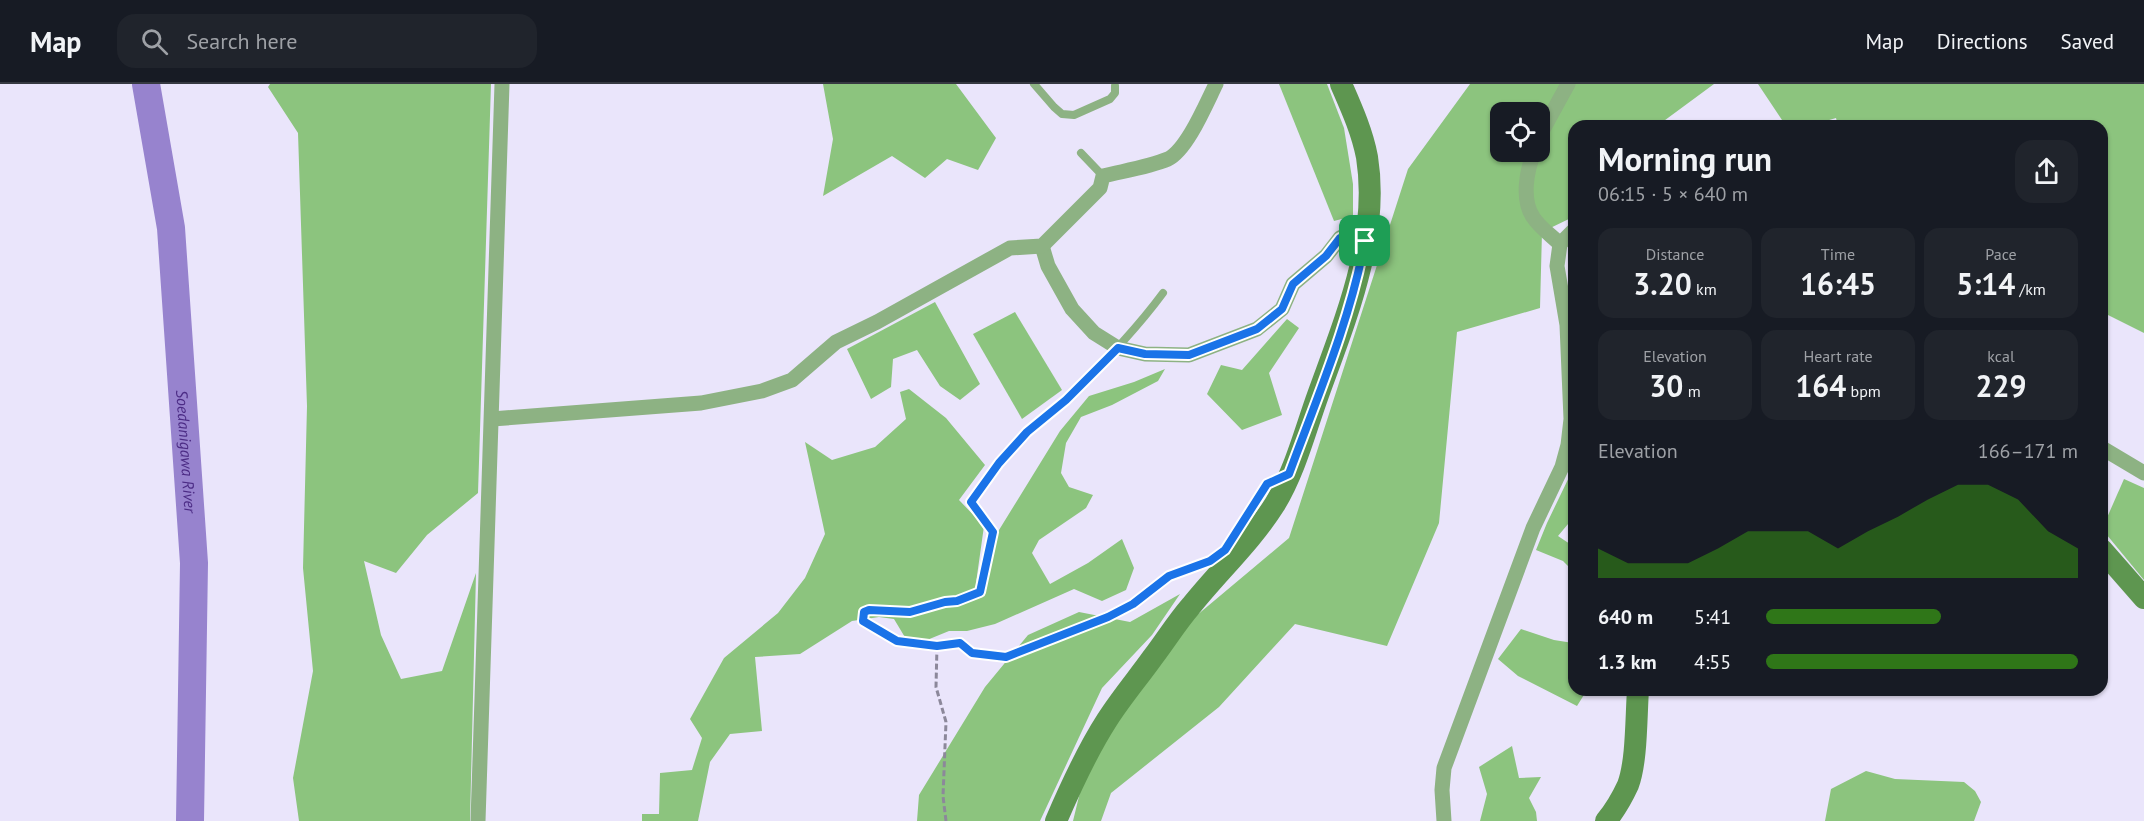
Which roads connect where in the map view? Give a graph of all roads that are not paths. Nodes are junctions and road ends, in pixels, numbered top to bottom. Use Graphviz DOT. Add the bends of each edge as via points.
graph roads {
  1 [pos="502,84"];
  2 [pos="1034,84"];
  3 [pos="1216,84"];
  4 [pos="1341,84"];
  5 [pos="1568,84"];
  6 [pos="1114,86"];
  7 [pos="1550,117"];
  8 [pos="1081,153"];
  9 [pos="1530,162"];
  10 [pos="1103,176"];
  11 [pos="1568,236"];
  12 [pos="1365,241"];
  13 [pos="1560,244"];
  14 [pos="1042,246"];
  15 [pos="1163,292"];
  16 [pos="1118,348"];
  17 [pos="1568,363"];
  18 [pos="492,419"];
  19 [pos="1568,445"];
  20 [pos="2108,452"];
  21 [pos="2144,473"];
  22 [pos="1289,474"];
  23 [pos="971,502"];
  24 [pos="1225,550"];
  25 [pos="2108,557"];
  26 [pos="2144,598"];
  27 [pos="1638,696"];
  28 [pos="478,821"];
  29 [pos="1056,821"];
  30 [pos="1444,821"];
  31 [pos="1606,821"];
  1 -- 18 [label="street"];
  2 -- 6 [label="lane" via="1062,114 1074,115 1110,99 1115,93"];
  3 -- 10 [label="street" via="1198,122 1177,153"];
  4 -- 12 [label="street" via="1361,134 1370,181"];
  5 -- 7 [label="street"];
  8 -- 10 [label="lane"];
  9 -- 13 [label="street" via="1527,202 1533,217"];
  10 -- 14 [label="street" via="1100,188"];
  11 -- 13 [label="street"];
  12 -- 16 [label="street" via="1340,238 1326,256 1293,284 1282,309 1257,329 1189,355 1145,354"];
  12 -- 22 [label="street" via="1355,286"];
  13 -- 17 [label="street" via="1557,266"];
  14 -- 16 [label="street" via="1048,266 1072,309 1094,333"];
  14 -- 18 [label="street" via="1010,248 836,342 792,380 762,391 701,403"];
  15 -- 16 [label="lane"];
  16 -- 23 [label="lane" via="1027,432"];
  18 -- 28 [label="street"];
  19 -- 30 [label="street" via="1444,768"];
  20 -- 21 [label="street"];
  22 -- 24 [label="lane" via="1267,484"];
  22 -- 29 [label="street" via="1276,503 1252,538 1191,606 1107,720"];
  25 -- 26 [label="street"];
  27 -- 31 [label="street" via="1629,782"];
}
